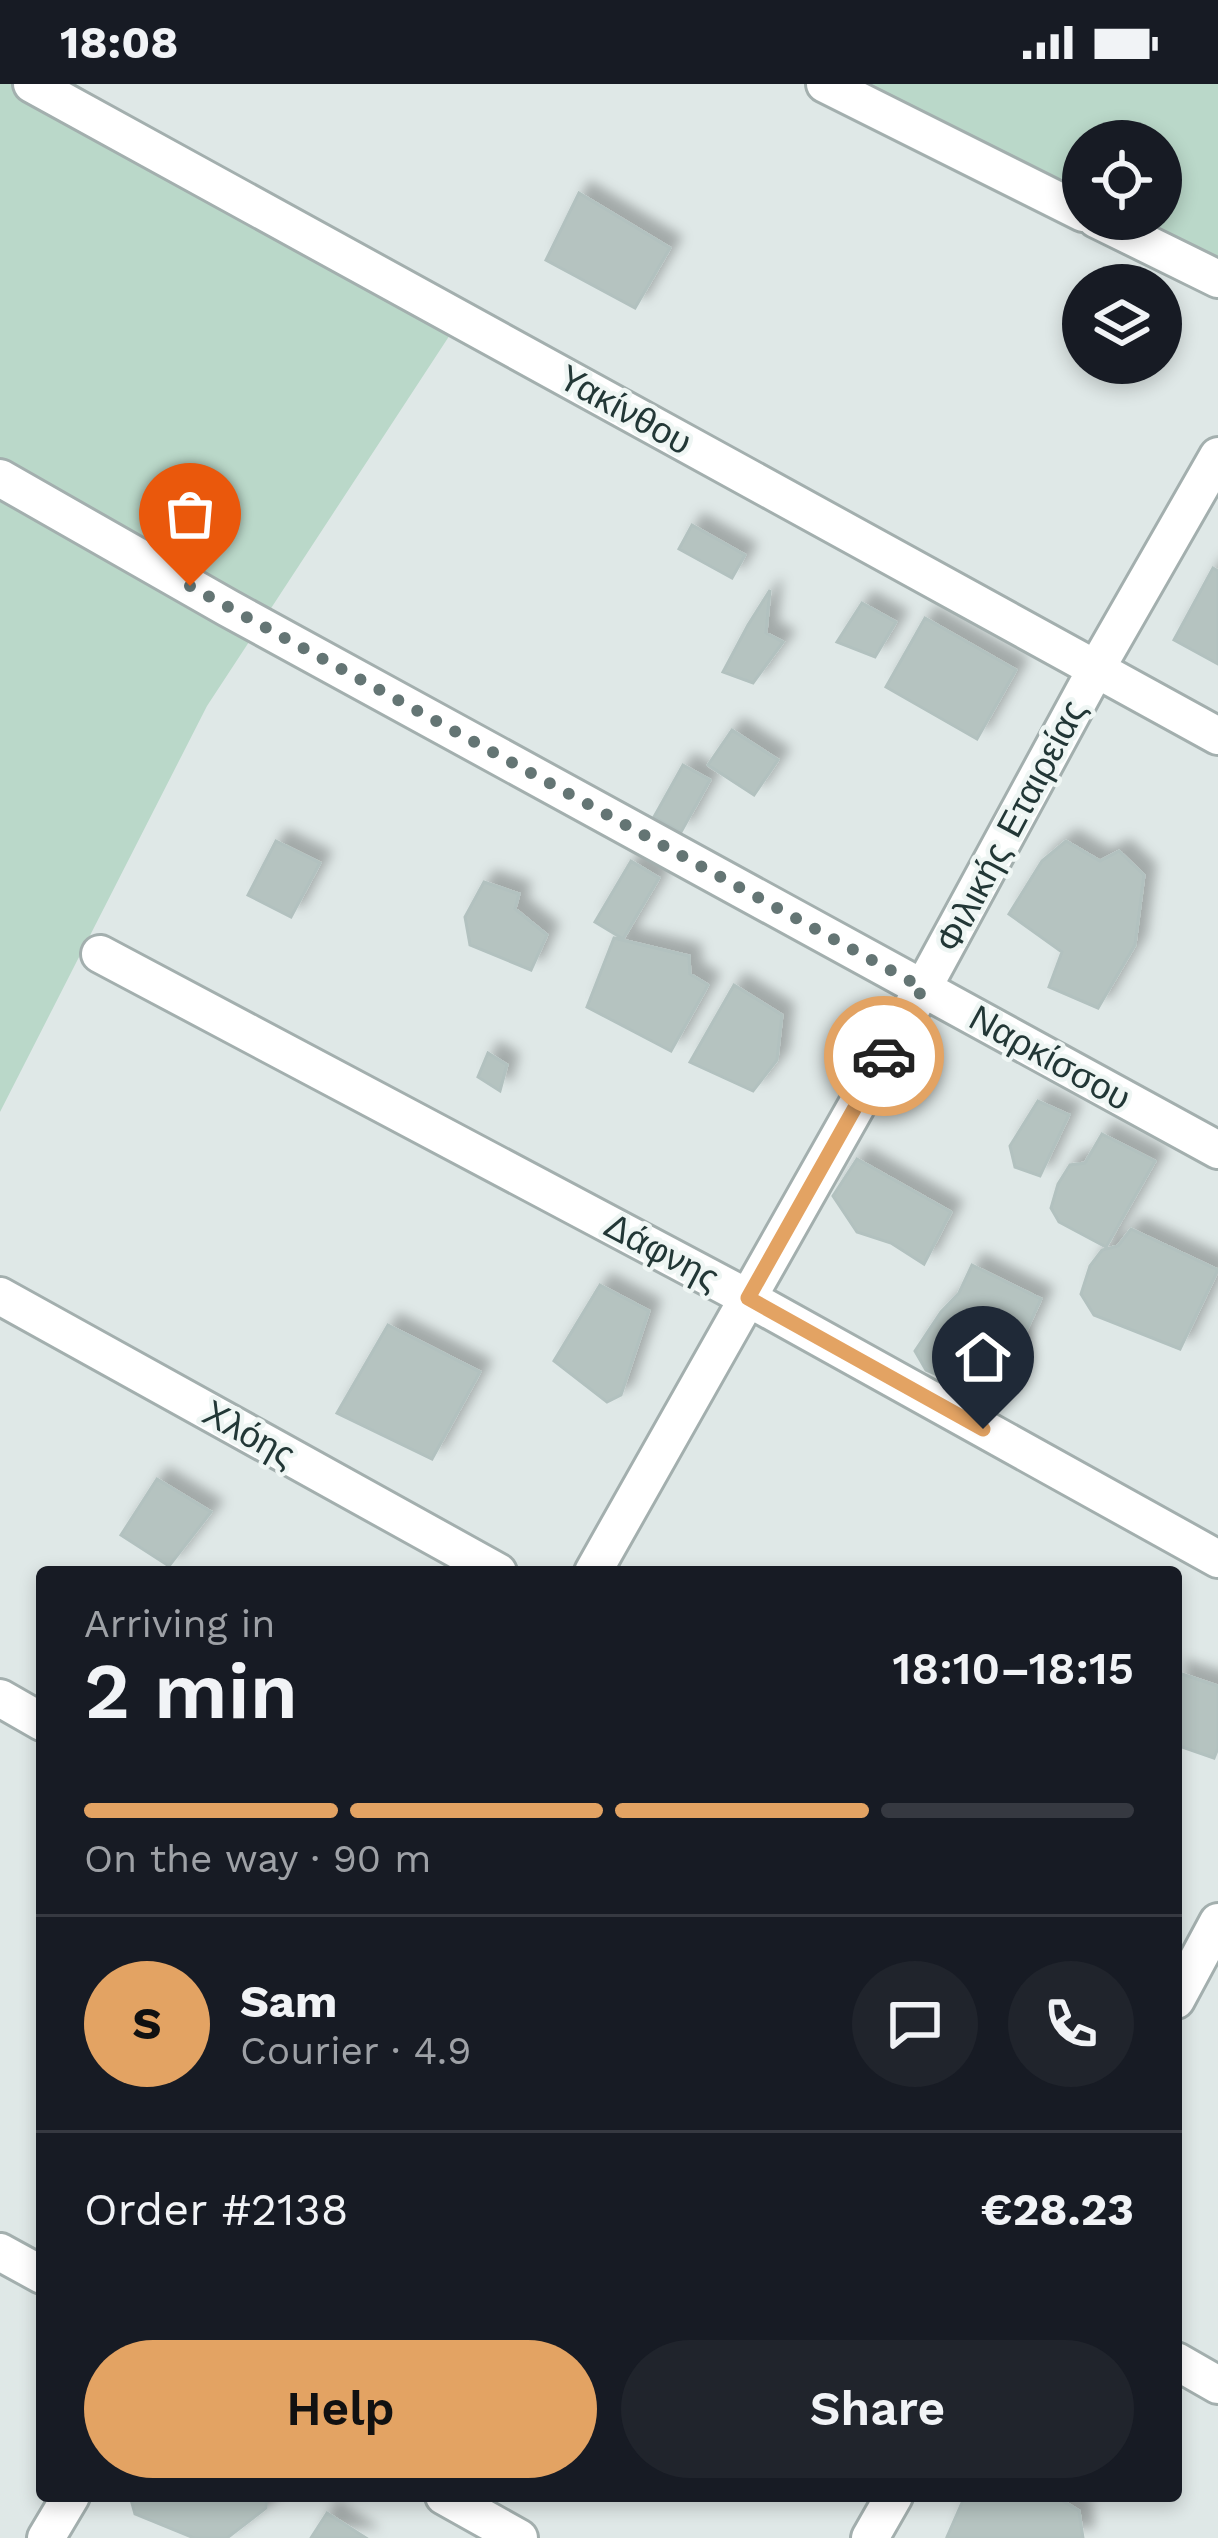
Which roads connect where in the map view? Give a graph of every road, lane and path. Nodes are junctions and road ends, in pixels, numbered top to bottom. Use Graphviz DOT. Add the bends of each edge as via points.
graph roads {
  1 [pos="32,84"];
  2 [pos="825,84"];
  3 [pos="1062,202"];
  4 [pos="1139,240"];
  5 [pos="1218,279"];
  6 [pos="1218,456"];
  7 [pos="0,478"];
  8 [pos="1096,669"];
  9 [pos="1218,736"];
  10 [pos="100,955"];
  11 [pos="923,988"];
  12 [pos="1218,1150"];
  13 [pos="0,1296"];
  14 [pos="748,1298"];
  15 [pos="1218,1559"];
  16 [pos="487,1566"];
  17 [pos="595,1566"];
  18 [pos="0,1698"];
  19 [pos="36,1719"];
  20 [pos="1218,1922"];
  21 [pos="1197,1961"];
  22 [pos="1182,1989"];
  23 [pos="0,2252"];
  24 [pos="36,2272"];
  25 [pos="1182,2364"];
  26 [pos="1218,2385"];
  27 [pos="67,2502"];
  28 [pos="454,2502"];
  29 [pos="891,2502"];
  30 [pos="46,2538"];
  31 [pos="519,2538"];
  32 [pos="870,2538"];
  1 -- 8 [label="street, Υακίνθου"];
  2 -- 3 [label="street"];
  4 -- 5 [label="street"];
  6 -- 8 [label="street, Φιλικής Εταιρείας"];
  7 -- 11 [label="street, Ναρκίσσου"];
  8 -- 9 [label="street, Υακίνθου"];
  8 -- 11 [label="street, Φιλικής Εταιρείας"];
  10 -- 14 [label="street, Δάφνης"];
  11 -- 12 [label="street, Ναρκίσσου"];
  11 -- 14 [label="street, Φιλικής Εταιρείας"];
  13 -- 16 [label="street, Χλόης"];
  14 -- 15 [label="street, Δάφνης"];
  14 -- 17 [label="street, Φιλικής Εταιρείας"];
  18 -- 19 [label="street"];
  20 -- 21 [label="street"];
  21 -- 22 [label="street"];
  23 -- 24 [label="street"];
  25 -- 26 [label="street"];
  27 -- 30 [label="street"];
  28 -- 31 [label="street"];
  29 -- 32 [label="street"];
}
